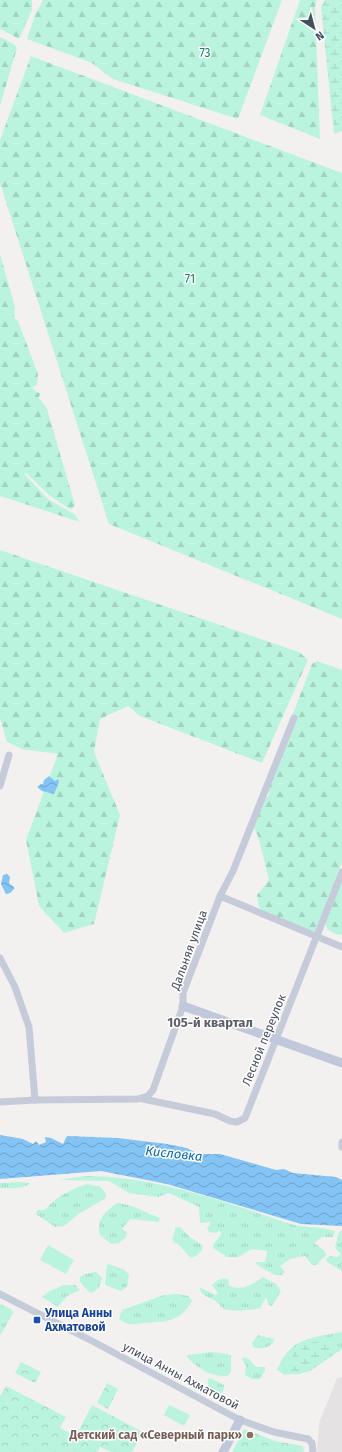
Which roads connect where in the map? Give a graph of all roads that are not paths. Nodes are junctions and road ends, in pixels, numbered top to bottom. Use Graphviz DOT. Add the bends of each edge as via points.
graph roads {
  1 [pos="294,718"];
  2 [pos="9,754"];
  3 [pos="0,786"];
  4 [pos="342,872"];
  5 [pos="220,896"];
  6 [pos="317,936"];
  7 [pos="342,947"];
  8 [pos="0,958"];
  9 [pos="183,1006"];
  10 [pos="277,1040"];
  11 [pos="342,1063"];
  12 [pos="144,1099"];
  13 [pos="35,1100"];
  14 [pos="0,1102"];
  15 [pos="342,1142"];
  16 [pos="342,1147"];
  17 [pos="0,1294"];
  18 [pos="240,1420"];
  19 [pos="223,1452"];
  20 [pos="313,1452"];
  1 -- 5 [label="street, Дальняя улица" via="233,871"];
  2 -- 3 [label="street"];
  4 -- 6 [label="street, Лесной переулок"];
  5 -- 6 [label="street"];
  5 -- 9 [label="street, Дальняя улица" via="183,993"];
  6 -- 7 [label="street"];
  6 -- 10 [label="street, Лесной переулок"];
  8 -- 13 [label="street" via="15,988 29,1027"];
  9 -- 10 [label="street"];
  9 -- 12 [label="street, Дальняя улица" via="156,1085"];
  10 -- 11 [label="street"];
  10 -- 12 [label="street, Лесной переулок" via="248,1112 242,1120 230,1122 215,1114"];
  12 -- 13 [label="street"];
  13 -- 14 [label="street"];
  15 -- 16 [label="street"];
  17 -- 18 [label="street, улица Анны Ахматовой"];
  18 -- 19 [label="street"];
  18 -- 20 [label="street, улица Анны Ахматовой" via="274,1432 308,1439 312,1443"];
}
